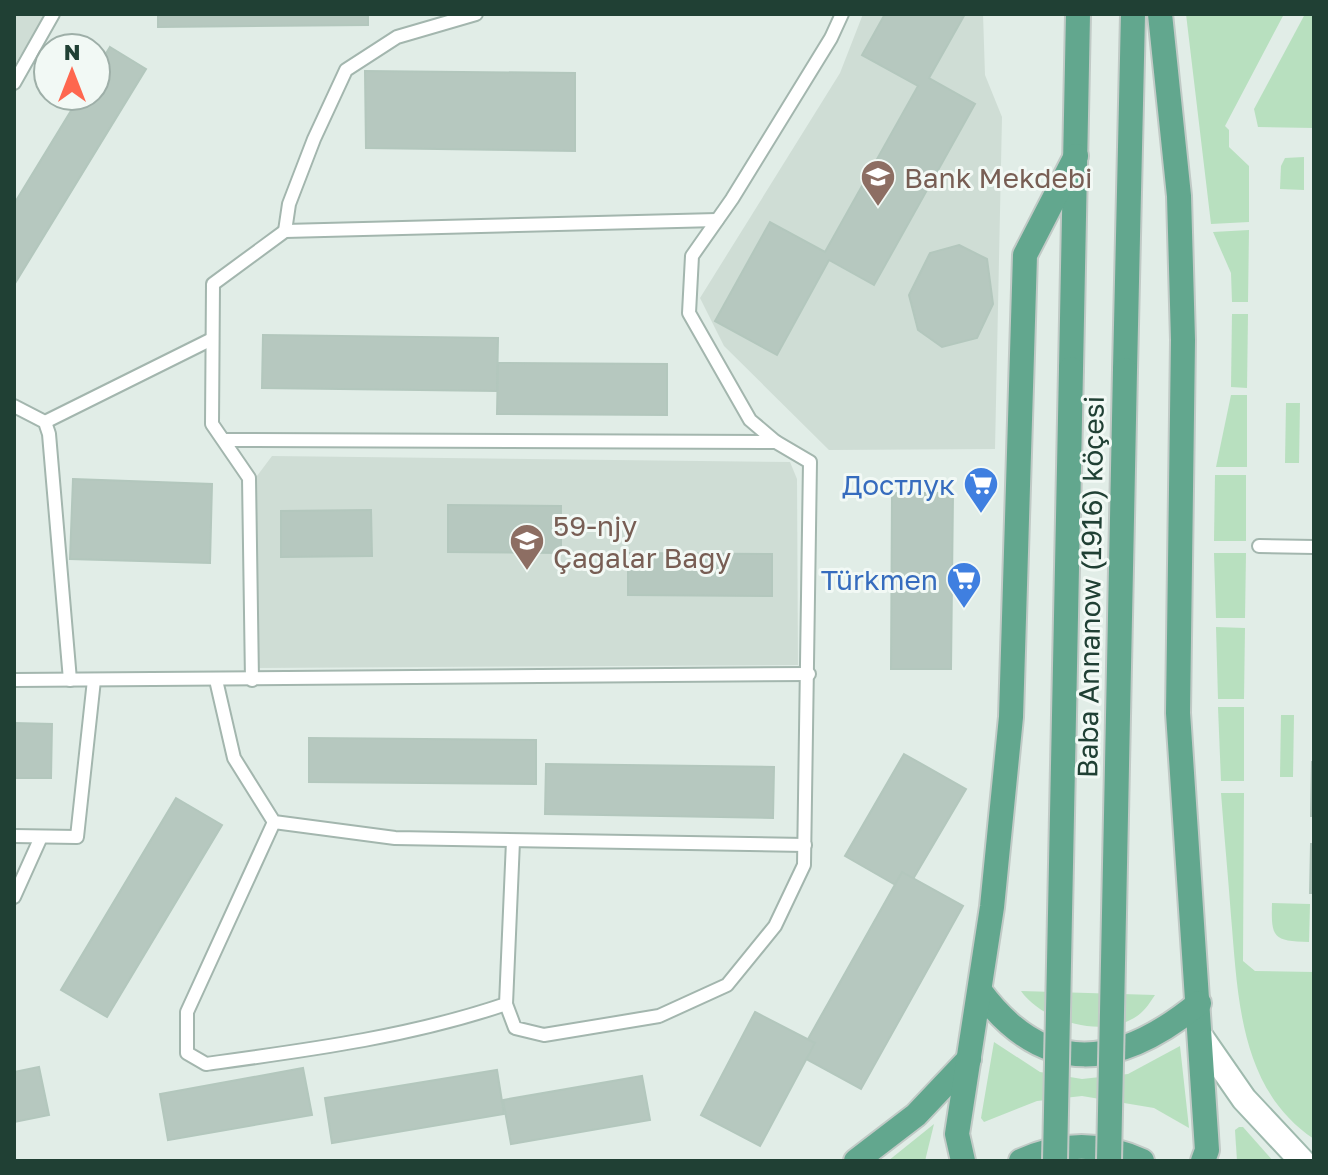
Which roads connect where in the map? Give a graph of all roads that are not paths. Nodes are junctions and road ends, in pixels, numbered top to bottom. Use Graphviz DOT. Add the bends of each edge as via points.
graph roads {
  1 [pos="53,14"];
  2 [pos="476,14"];
  3 [pos="842,14"];
  4 [pos="1078,14"];
  5 [pos="1133,14"];
  6 [pos="1160,14"];
  7 [pos="14,83"];
  8 [pos="1076,156"];
  9 [pos="717,220"];
  10 [pos="285,231"];
  11 [pos="212,339"];
  12 [pos="14,406"];
  13 [pos="45,422"];
  14 [pos="225,440"];
  15 [pos="776,442"];
  16 [pos="1259,546"];
  17 [pos="1314,547"];
  18 [pos="809,674"];
  19 [pos="14,680"];
  20 [pos="70,680"];
  21 [pos="94,680"];
  22 [pos="216,680"];
  23 [pos="252,680"];
  24 [pos="274,822"];
  25 [pos="14,836"];
  26 [pos="41,837"];
  27 [pos="513,841"];
  28 [pos="805,845"];
  29 [pos="14,897"];
  30 [pos="980,991"];
  31 [pos="1199,1003"];
  32 [pos="506,1004"];
  33 [pos="1201,1037"];
  34 [pos="969,1059"];
  35 [pos="856,1161"];
  36 [pos="963,1161"];
  37 [pos="1021,1161"];
  38 [pos="1055,1161"];
  39 [pos="1109,1161"];
  40 [pos="1142,1161"];
  41 [pos="1203,1161"];
  42 [pos="1302,1161"];
  1 -- 7 [label="lane"];
  2 -- 10 [label="lane" via="397,37 346,70 289,204"];
  3 -- 9 [label="lane"];
  4 -- 8 [label="main road, Baba Annanow (1916) köçesi"];
  5 -- 39 [label="main road, Baba Annanow (1916) köçesi, bridge"];
  6 -- 31 [label="main road" via="1179,196 1183,340 1178,713"];
  8 -- 30 [label="main road" via="1025,255 1011,717"];
  8 -- 38 [label="main road, Baba Annanow (1916) köçesi, bridge"];
  9 -- 10 [label="lane"];
  9 -- 15 [label="lane" via="692,256 689,313 750,420"];
  10 -- 11 [label="lane" via="213,284"];
  11 -- 13 [label="lane"];
  11 -- 14 [label="lane" via="212,424"];
  12 -- 13 [label="lane"];
  13 -- 20 [label="lane"];
  14 -- 15 [label="lane"];
  14 -- 23 [label="lane" via="249,478"];
  15 -- 18 [label="lane" via="810,462"];
  16 -- 17 [label="lane"];
  18 -- 23 [label="lane"];
  18 -- 28 [label="lane"];
  19 -- 20 [label="lane"];
  20 -- 21 [label="lane"];
  21 -- 22 [label="lane"];
  21 -- 26 [label="lane" via="77,837"];
  22 -- 23 [label="lane"];
  22 -- 24 [label="lane" via="234,758"];
  24 -- 27 [label="lane" via="395,838"];
  24 -- 32 [label="lane" via="187,1012 187,1053 206,1064 358,1043 450,1023"];
  25 -- 26 [label="lane"];
  26 -- 29 [label="lane"];
  27 -- 28 [label="lane"];
  27 -- 32 [label="lane"];
  28 -- 32 [label="lane" via="804,865 775,926 727,985 659,1016 544,1035 515,1028"];
  30 -- 31 [label="main road" via="1016,1030 1044,1048 1072,1054 1126,1050 1171,1026"];
  30 -- 34 [label="main road"];
  31 -- 33 [label="main road"];
  33 -- 41 [label="main road" via="1207,1150"];
  33 -- 42 [label="main road" via="1244,1099"];
  34 -- 35 [label="main road" via="916,1115"];
  34 -- 36 [label="main road" via="957,1134"];
  37 -- 40 [label="main road" via="1081,1145"];
}
